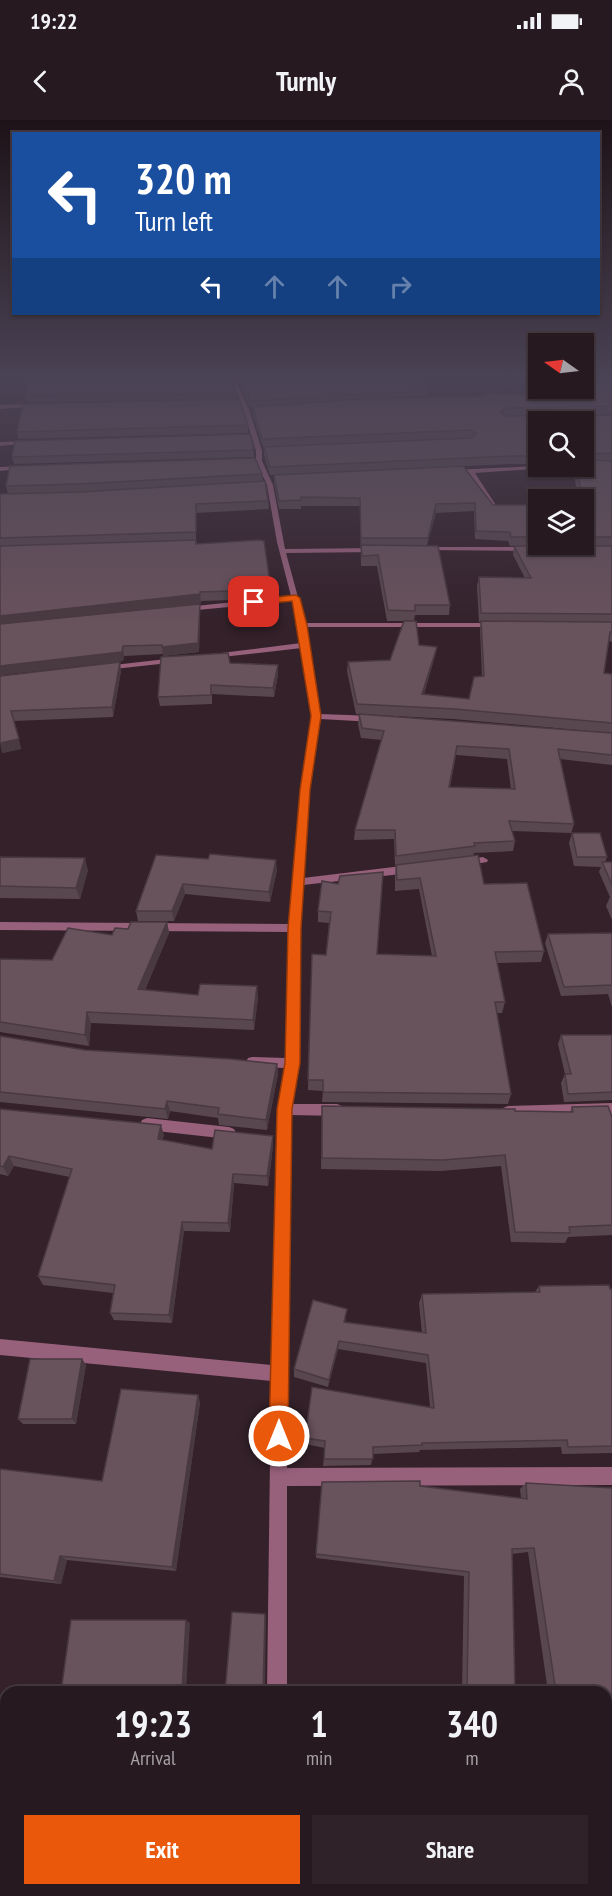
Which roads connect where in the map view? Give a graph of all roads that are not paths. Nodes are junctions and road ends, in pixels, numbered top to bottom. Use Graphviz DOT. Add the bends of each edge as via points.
graph roads {
  1 [pos="262,461"];
  2 [pos="36,468"];
  3 [pos="528,468"];
  4 [pos="0,469"];
  5 [pos="471,471"];
  6 [pos="447,472"];
  7 [pos="495,510"];
  8 [pos="277,545"];
  9 [pos="412,549"];
  10 [pos="528,549"];
  11 [pos="388,550"];
  12 [pos="296,598"];
  13 [pos="181,610"];
  14 [pos="302,625"];
  15 [pos="507,625"];
  16 [pos="306,645"];
  17 [pos="205,657"];
  18 [pos="183,659"];
  19 [pos="92,670"];
  20 [pos="316,716"];
  21 [pos="384,720"];
  22 [pos="483,860"];
  23 [pos="449,864"];
  24 [pos="426,867"];
  25 [pos="298,882"];
  26 [pos="0,926"];
  27 [pos="294,928"];
  28 [pos="236,1062"];
  29 [pos="292,1063"];
  30 [pos="285,1109"];
  31 [pos="612,1109"];
  32 [pos="353,1110"];
  33 [pos="490,1112"];
  34 [pos="134,1123"];
  35 [pos="238,1134"];
  36 [pos="0,1347"];
  37 [pos="279,1374"];
  38 [pos="612,1476"];
  39 [pos="279,1477"];
  40 [pos="277,1686"];
  1 -- 8 [label="street" via="269,482"];
  2 -- 4 [label="street"];
  3 -- 5 [label="street"];
  5 -- 6 [label="street"];
  5 -- 7 [label="street"];
  8 -- 11 [label="street"];
  8 -- 12 [label="street"];
  9 -- 10 [label="street"];
  12 -- 13 [label="street"];
  12 -- 14 [label="street"];
  14 -- 15 [label="street"];
  14 -- 16 [label="street"];
  16 -- 17 [label="street"];
  16 -- 20 [label="street"];
  18 -- 19 [label="street"];
  20 -- 21 [label="street"];
  20 -- 25 [label="street"];
  22 -- 23 [label="street"];
  24 -- 25 [label="street"];
  25 -- 27 [label="street"];
  26 -- 27 [label="street"];
  27 -- 29 [label="street"];
  28 -- 29 [label="street"];
  29 -- 30 [label="street"];
  30 -- 32 [label="street"];
  30 -- 37 [label="street" via="278,1138"];
  31 -- 33 [label="street"];
  34 -- 35 [label="street"];
  36 -- 37 [label="street"];
  37 -- 39 [label="street"];
  38 -- 39 [label="street"];
  39 -- 40 [label="street"];
}
